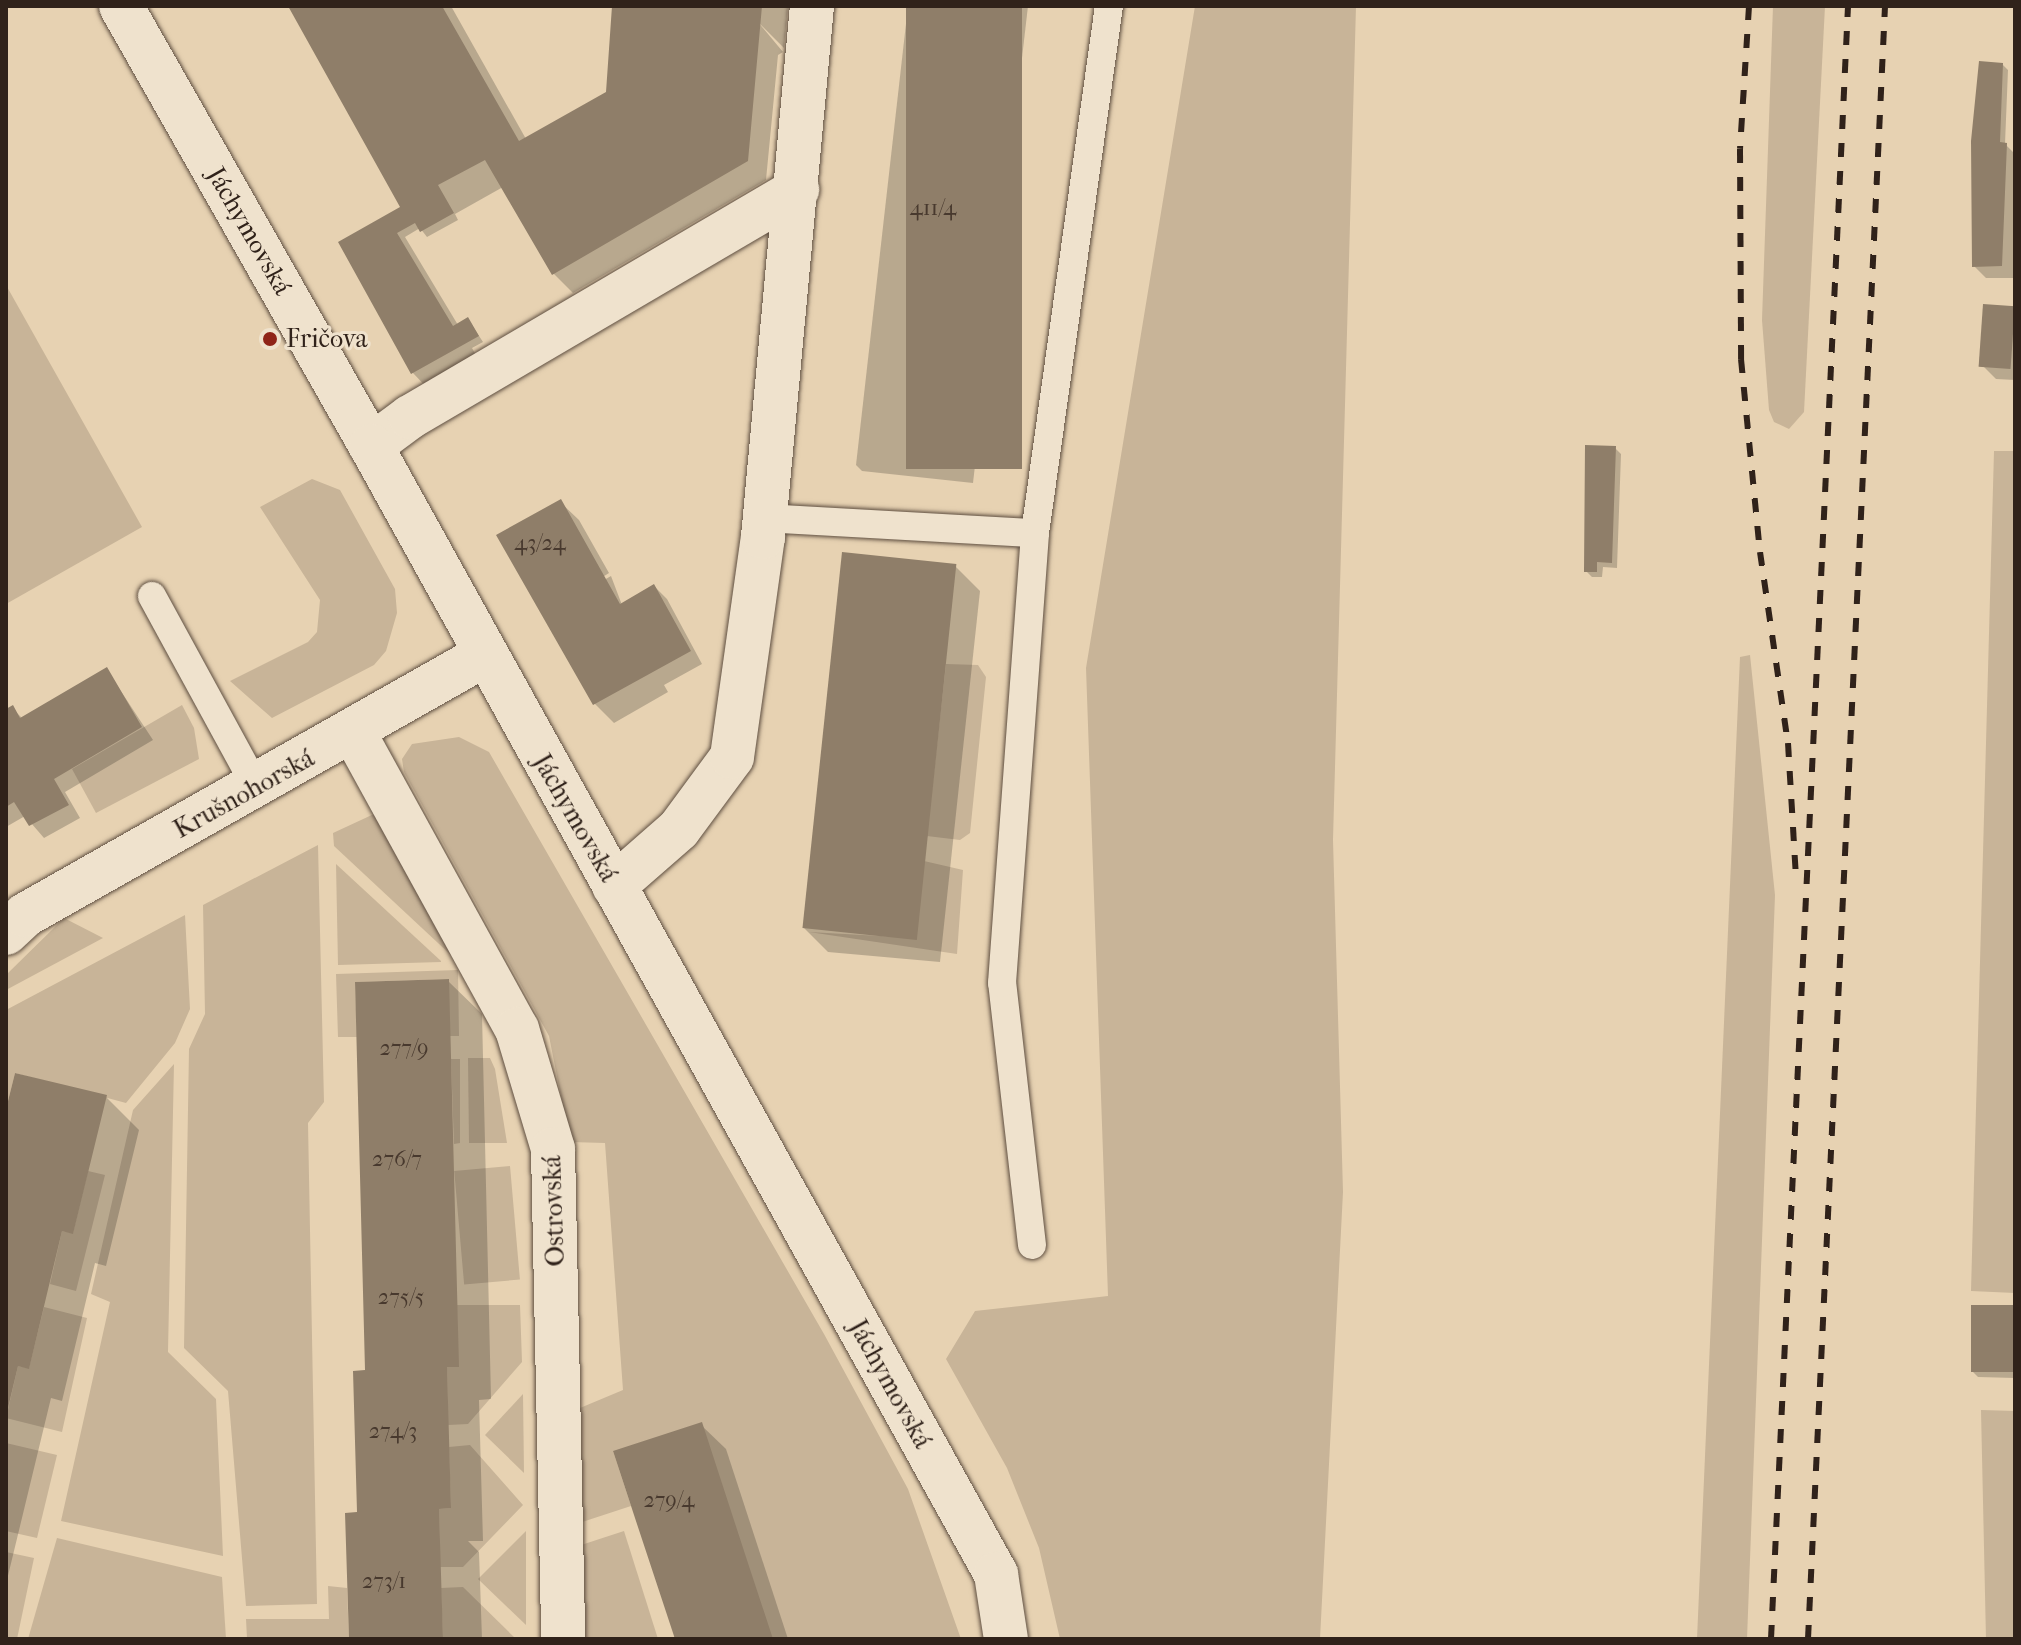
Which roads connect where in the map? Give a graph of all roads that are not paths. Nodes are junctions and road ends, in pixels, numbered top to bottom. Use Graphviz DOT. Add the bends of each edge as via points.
graph roads {
  1 [pos="121,6"];
  2 [pos="812,6"];
  3 [pos="1109,6"];
  4 [pos="797,190"];
  5 [pos="371,446"];
  6 [pos="764,518"];
  7 [pos="1035,533"];
  8 [pos="152,596"];
  9 [pos="483,656"];
  10 [pos="354,733"];
  11 [pos="256,787"];
  12 [pos="614,886"];
  13 [pos="6,933"];
  14 [pos="1032,1245"];
  15 [pos="563,1639"];
  16 [pos="1006,1639"];
  1 -- 5 [label="street, Jáchymovská"];
  2 -- 4 [label="street"];
  3 -- 7 [label="lane"];
  4 -- 5 [label="street" via="410,417"];
  4 -- 6 [label="street"];
  5 -- 9 [label="street, Jáchymovská"];
  6 -- 7 [label="lane"];
  6 -- 12 [label="street" via="732,757 679,829"];
  7 -- 14 [label="lane" via="1002,983"];
  8 -- 11 [label="lane"];
  9 -- 10 [label="street, Krušnohorská"];
  9 -- 12 [label="street, Jáchymovská"];
  10 -- 11 [label="street, Krušnohorská"];
  10 -- 15 [label="street, Ostrovská" via="517,1029 553,1149"];
  11 -- 13 [label="street, Krušnohorská" via="25,915"];
  12 -- 16 [label="street, Jáchymovská" via="996,1574"];
}
